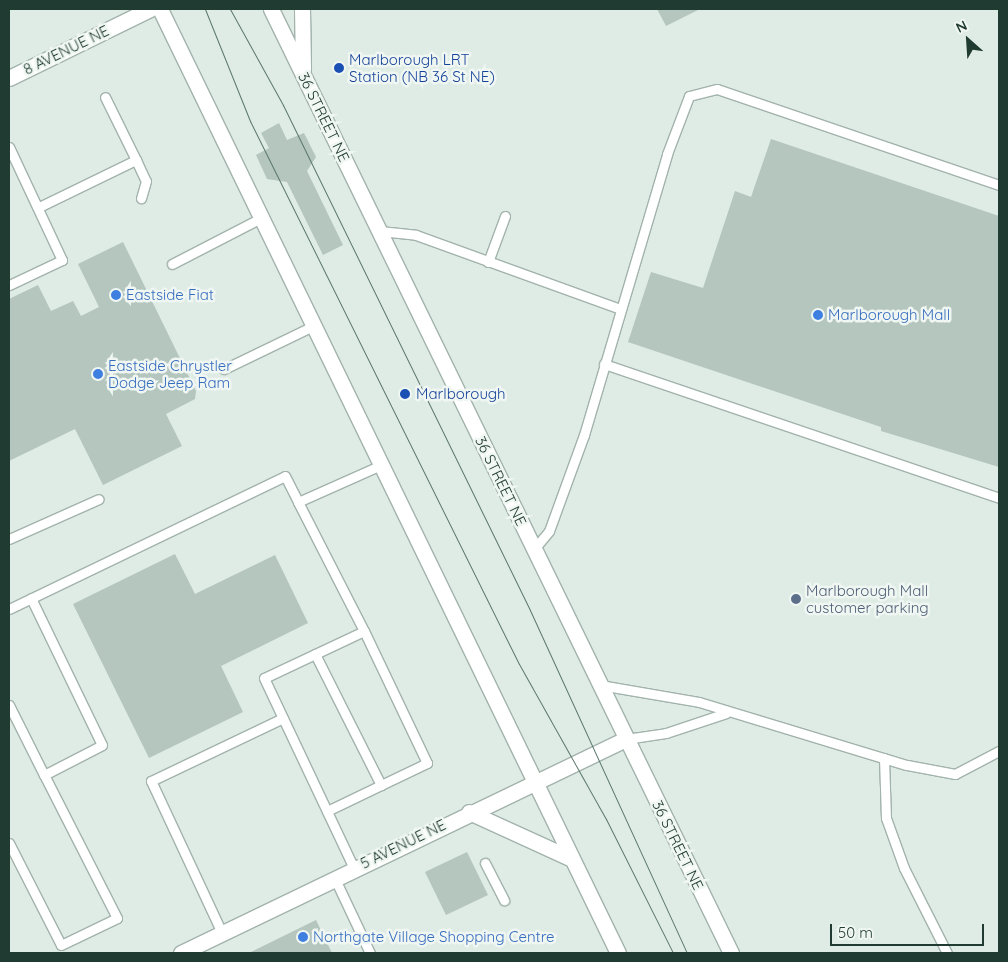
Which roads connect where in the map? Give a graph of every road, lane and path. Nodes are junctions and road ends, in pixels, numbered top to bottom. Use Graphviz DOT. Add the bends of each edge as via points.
graph roads {
  1 [pos="150,9"];
  2 [pos="160,9"];
  3 [pos="271,9"];
  4 [pos="302,9"];
  5 [pos="303,73"];
  6 [pos="9,78"];
  7 [pos="105,97"];
  8 [pos="9,148"];
  9 [pos="136,160"];
  10 [pos="999,185"];
  11 [pos="141,198"];
  12 [pos="39,207"];
  13 [pos="505,216"];
  14 [pos="261,218"];
  15 [pos="380,231"];
  16 [pos="488,262"];
  17 [pos="172,264"];
  18 [pos="9,285"];
  19 [pos="620,309"];
  20 [pos="313,326"];
  21 [pos="604,364"];
  22 [pos="224,369"];
  23 [pos="381,465"];
  24 [pos="999,498"];
  25 [pos="99,499"];
  26 [pos="298,502"];
  27 [pos="9,539"];
  28 [pos="534,549"];
  29 [pos="31,598"];
  30 [pos="9,609"];
  31 [pos="364,631"];
  32 [pos="315,654"];
  33 [pos="600,685"];
  34 [pos="9,705"];
  35 [pos="726,713"];
  36 [pos="283,718"];
  37 [pos="626,739"];
  38 [pos="999,751"];
  39 [pos="884,758"];
  40 [pos="44,775"];
  41 [pos="535,781"];
  42 [pos="382,785"];
  43 [pos="327,811"];
  44 [pos="469,812"];
  45 [pos="9,843"];
  46 [pos="572,859"];
  47 [pos="484,863"];
  48 [pos="354,868"];
  49 [pos="334,877"];
  50 [pos="504,900"];
  51 [pos="222,933"];
  52 [pos="181,953"];
  53 [pos="370,953"];
  54 [pos="618,953"];
  55 [pos="731,953"];
  56 [pos="947,953"];
  1 -- 6 [label="main road, 8 AVENUE NE"];
  2 -- 14 [label="main road"];
  3 -- 5 [label="main road, 36 STREET NE"];
  4 -- 5 [label="main road"];
  5 -- 15 [label="main road, 36 STREET NE"];
  7 -- 9 [label="lane"];
  8 -- 12 [label="lane"];
  9 -- 11 [label="lane" via="146,181"];
  9 -- 12 [label="lane"];
  10 -- 19 [label="lane" via="716,88 689,96 667,154"];
  12 -- 18 [label="lane" via="62,260"];
  13 -- 16 [label="lane"];
  14 -- 17 [label="lane"];
  14 -- 20 [label="main road"];
  15 -- 16 [label="lane" via="416,235"];
  15 -- 28 [label="main road, 36 STREET NE"];
  16 -- 19 [label="lane"];
  19 -- 21 [label="lane"];
  20 -- 22 [label="lane"];
  20 -- 23 [label="main road"];
  21 -- 24 [label="lane"];
  21 -- 28 [label="lane" via="584,435 548,531"];
  23 -- 26 [label="lane"];
  23 -- 41 [label="main road"];
  25 -- 27 [label="lane"];
  26 -- 29 [label="lane" via="285,476"];
  26 -- 31 [label="lane"];
  28 -- 33 [label="main road, 36 STREET NE"];
  29 -- 30 [label="lane"];
  29 -- 40 [label="lane" via="102,745"];
  31 -- 32 [label="lane"];
  31 -- 42 [label="lane" via="427,763"];
  32 -- 36 [label="lane" via="264,678"];
  32 -- 42 [label="lane"];
  33 -- 35 [label="lane" via="699,702"];
  33 -- 37 [label="main road, 36 STREET NE"];
  34 -- 40 [label="lane"];
  35 -- 37 [label="lane" via="666,733"];
  35 -- 39 [label="lane"];
  36 -- 43 [label="lane"];
  36 -- 51 [label="lane" via="151,781"];
  37 -- 41 [label="main road, 5 AVENUE NE"];
  37 -- 55 [label="main road, 36 STREET NE"];
  38 -- 39 [label="lane" via="954,774"];
  39 -- 56 [label="lane" via="886,818 904,868"];
  40 -- 45 [label="lane" via="117,918 61,945"];
  41 -- 44 [label="main road, 5 AVENUE NE"];
  41 -- 46 [label="main road"];
  42 -- 43 [label="lane"];
  43 -- 48 [label="lane"];
  44 -- 46 [label="main road"];
  44 -- 48 [label="main road, 5 AVENUE NE"];
  46 -- 54 [label="main road"];
  47 -- 50 [label="lane"];
  48 -- 49 [label="main road, 5 AVENUE NE"];
  49 -- 51 [label="main road, 5 AVENUE NE"];
  49 -- 53 [label="lane"];
  51 -- 52 [label="main road, 5 AVENUE NE"];
}
